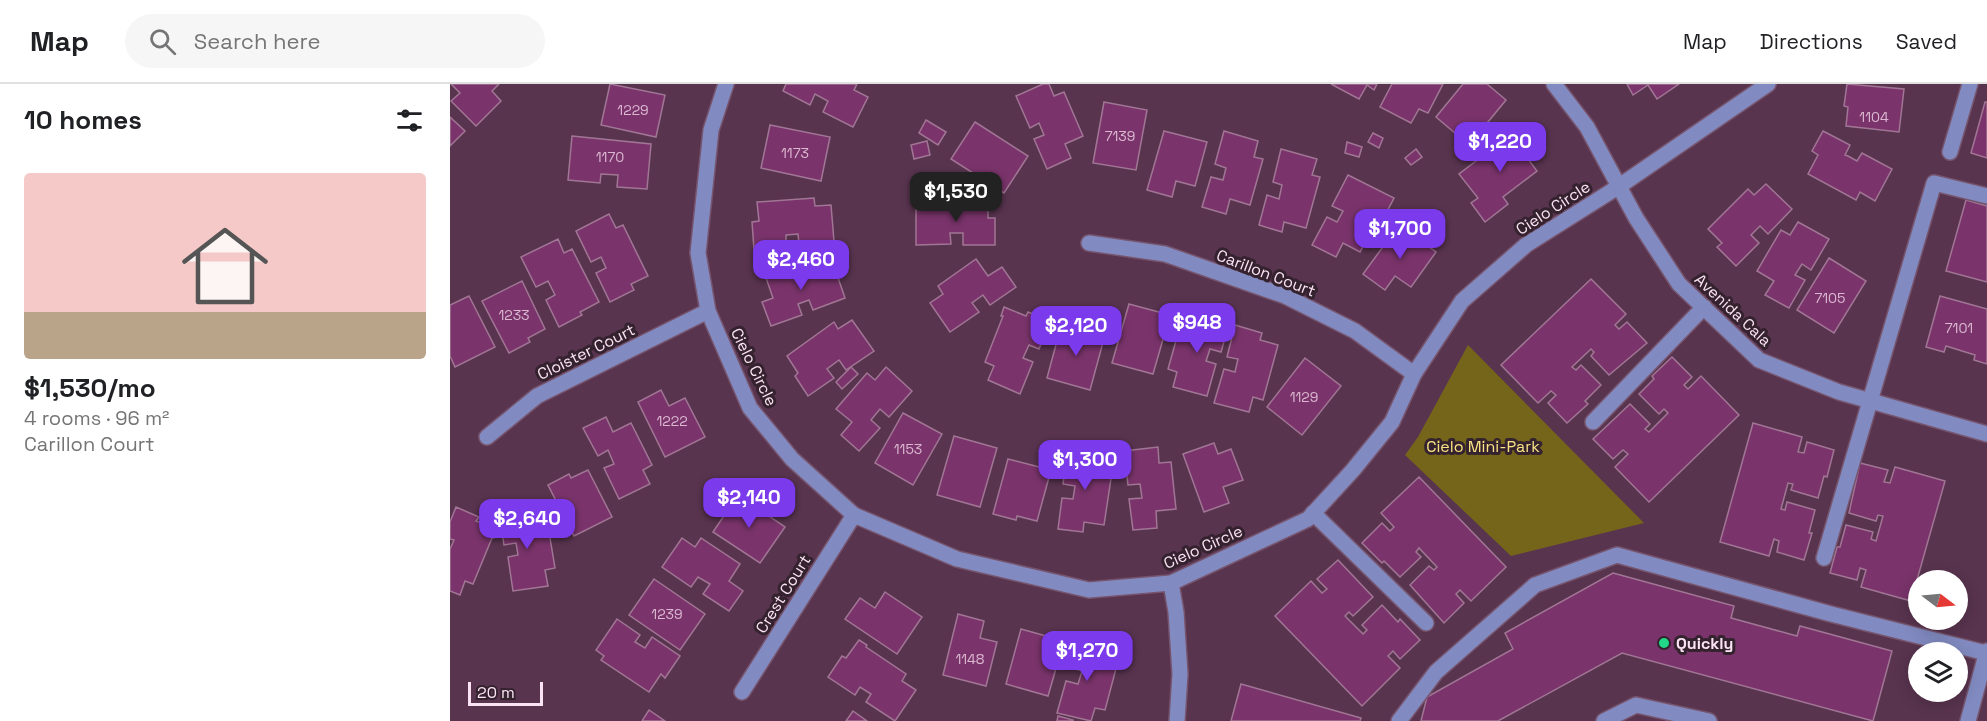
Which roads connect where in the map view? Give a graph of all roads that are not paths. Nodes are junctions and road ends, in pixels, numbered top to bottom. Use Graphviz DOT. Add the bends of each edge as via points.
graph roads {
  1 [pos="726,84"];
  2 [pos="1554,84"];
  3 [pos="1768,84"];
  4 [pos="1970,84"];
  5 [pos="1950,152"];
  6 [pos="1618,186"];
  7 [pos="1987,196"];
  8 [pos="1089,243"];
  9 [pos="1704,308"];
  10 [pos="708,311"];
  11 [pos="1414,374"];
  12 [pos="1871,402"];
  13 [pos="1593,422"];
  14 [pos="1987,434"];
  15 [pos="488,437"];
  16 [pos="1313,513"];
  17 [pos="854,515"];
  18 [pos="1824,558"];
  19 [pos="1171,583"];
  20 [pos="1426,623"];
  21 [pos="1987,652"];
  22 [pos="742,692"];
  23 [pos="1980,701"];
  24 [pos="1177,721"];
  25 [pos="1399,721"];
  26 [pos="1604,721"];
  27 [pos="1709,721"];
  28 [pos="1968,721"];
  1 -- 10 [label="street, Cielo Circle" via="711,130 698,253"];
  2 -- 6 [label="street, Avenida Cala" via="1587,127"];
  3 -- 6 [label="street, Cielo Circle"];
  4 -- 5 [label="street"];
  6 -- 9 [label="street, Avenida Cala" via="1679,284"];
  6 -- 11 [label="street, Cielo Circle" via="1526,245 1462,301"];
  7 -- 12 [label="street" via="1935,183"];
  8 -- 11 [label="street, Carillon Court" via="1165,254 1285,296 1356,331"];
  9 -- 12 [label="street, Avenida Cala" via="1759,360"];
  9 -- 13 [label="street"];
  10 -- 15 [label="street, Cloister Court" via="537,396"];
  10 -- 17 [label="street, Cielo Circle" via="750,408 792,459"];
  11 -- 16 [label="street, Cielo Circle" via="1392,422"];
  12 -- 14 [label="street, Avenida Cala"];
  12 -- 18 [label="street"];
  16 -- 19 [label="street, Cielo Circle" via="1308,519"];
  16 -- 20 [label="street"];
  17 -- 19 [label="street, Cielo Circle" via="957,559 1089,590"];
  17 -- 22 [label="street, Crest Court"];
  19 -- 24 [label="street" via="1180,674"];
  21 -- 23 [label="street"];
  21 -- 25 [label="street" via="1617,555 1535,585 1436,672"];
  23 -- 28 [label="street"];
  26 -- 27 [label="street" via="1636,705"];
}
